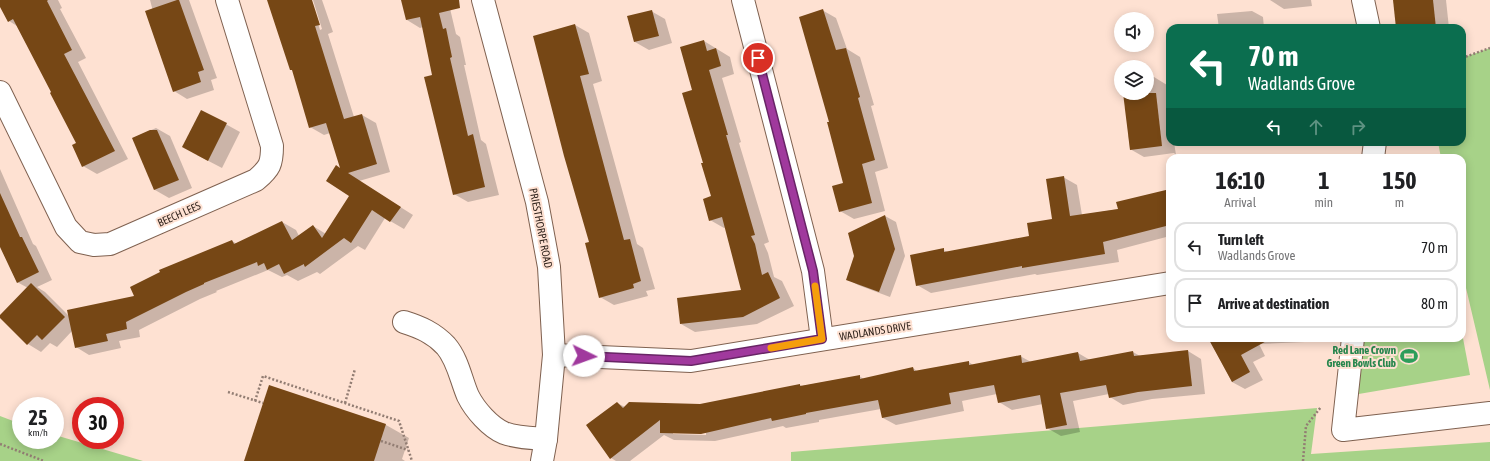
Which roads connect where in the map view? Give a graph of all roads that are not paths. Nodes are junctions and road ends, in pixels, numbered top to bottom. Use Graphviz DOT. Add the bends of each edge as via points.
graph roads {
  1 [pos="227,0"];
  2 [pos="743,0"];
  3 [pos="1363,0"];
  4 [pos="487,1"];
  5 [pos="1368,24"];
  6 [pos="0,92"];
  7 [pos="1166,284"];
  8 [pos="404,322"];
  9 [pos="822,339"];
  10 [pos="1353,342"];
  11 [pos="554,355"];
  12 [pos="1490,412"];
  13 [pos="546,440"];
  14 [pos="542,461"];
  1 -- 6 [label="street, BEECH LEES" via="272,146 272,158 267,171 256,180 110,244 94,245 80,242 66,228"];
  2 -- 9 [label="street" via="813,271"];
  3 -- 5 [label="street"];
  4 -- 11 [label="street, PRIESTHORPE ROAD" via="537,202 549,267"];
  7 -- 9 [label="street, WADLANDS DRIVE"];
  8 -- 13 [label="street" via="433,334 446,347 458,366 469,397 484,418 503,432 519,438"];
  9 -- 11 [label="street, WADLANDS DRIVE" via="691,361"];
  10 -- 12 [label="street" via="1343,430"];
  11 -- 13 [label="street, PRIESTHORPE ROAD"];
  13 -- 14 [label="street, PRIESTHORPE ROAD"];
}
